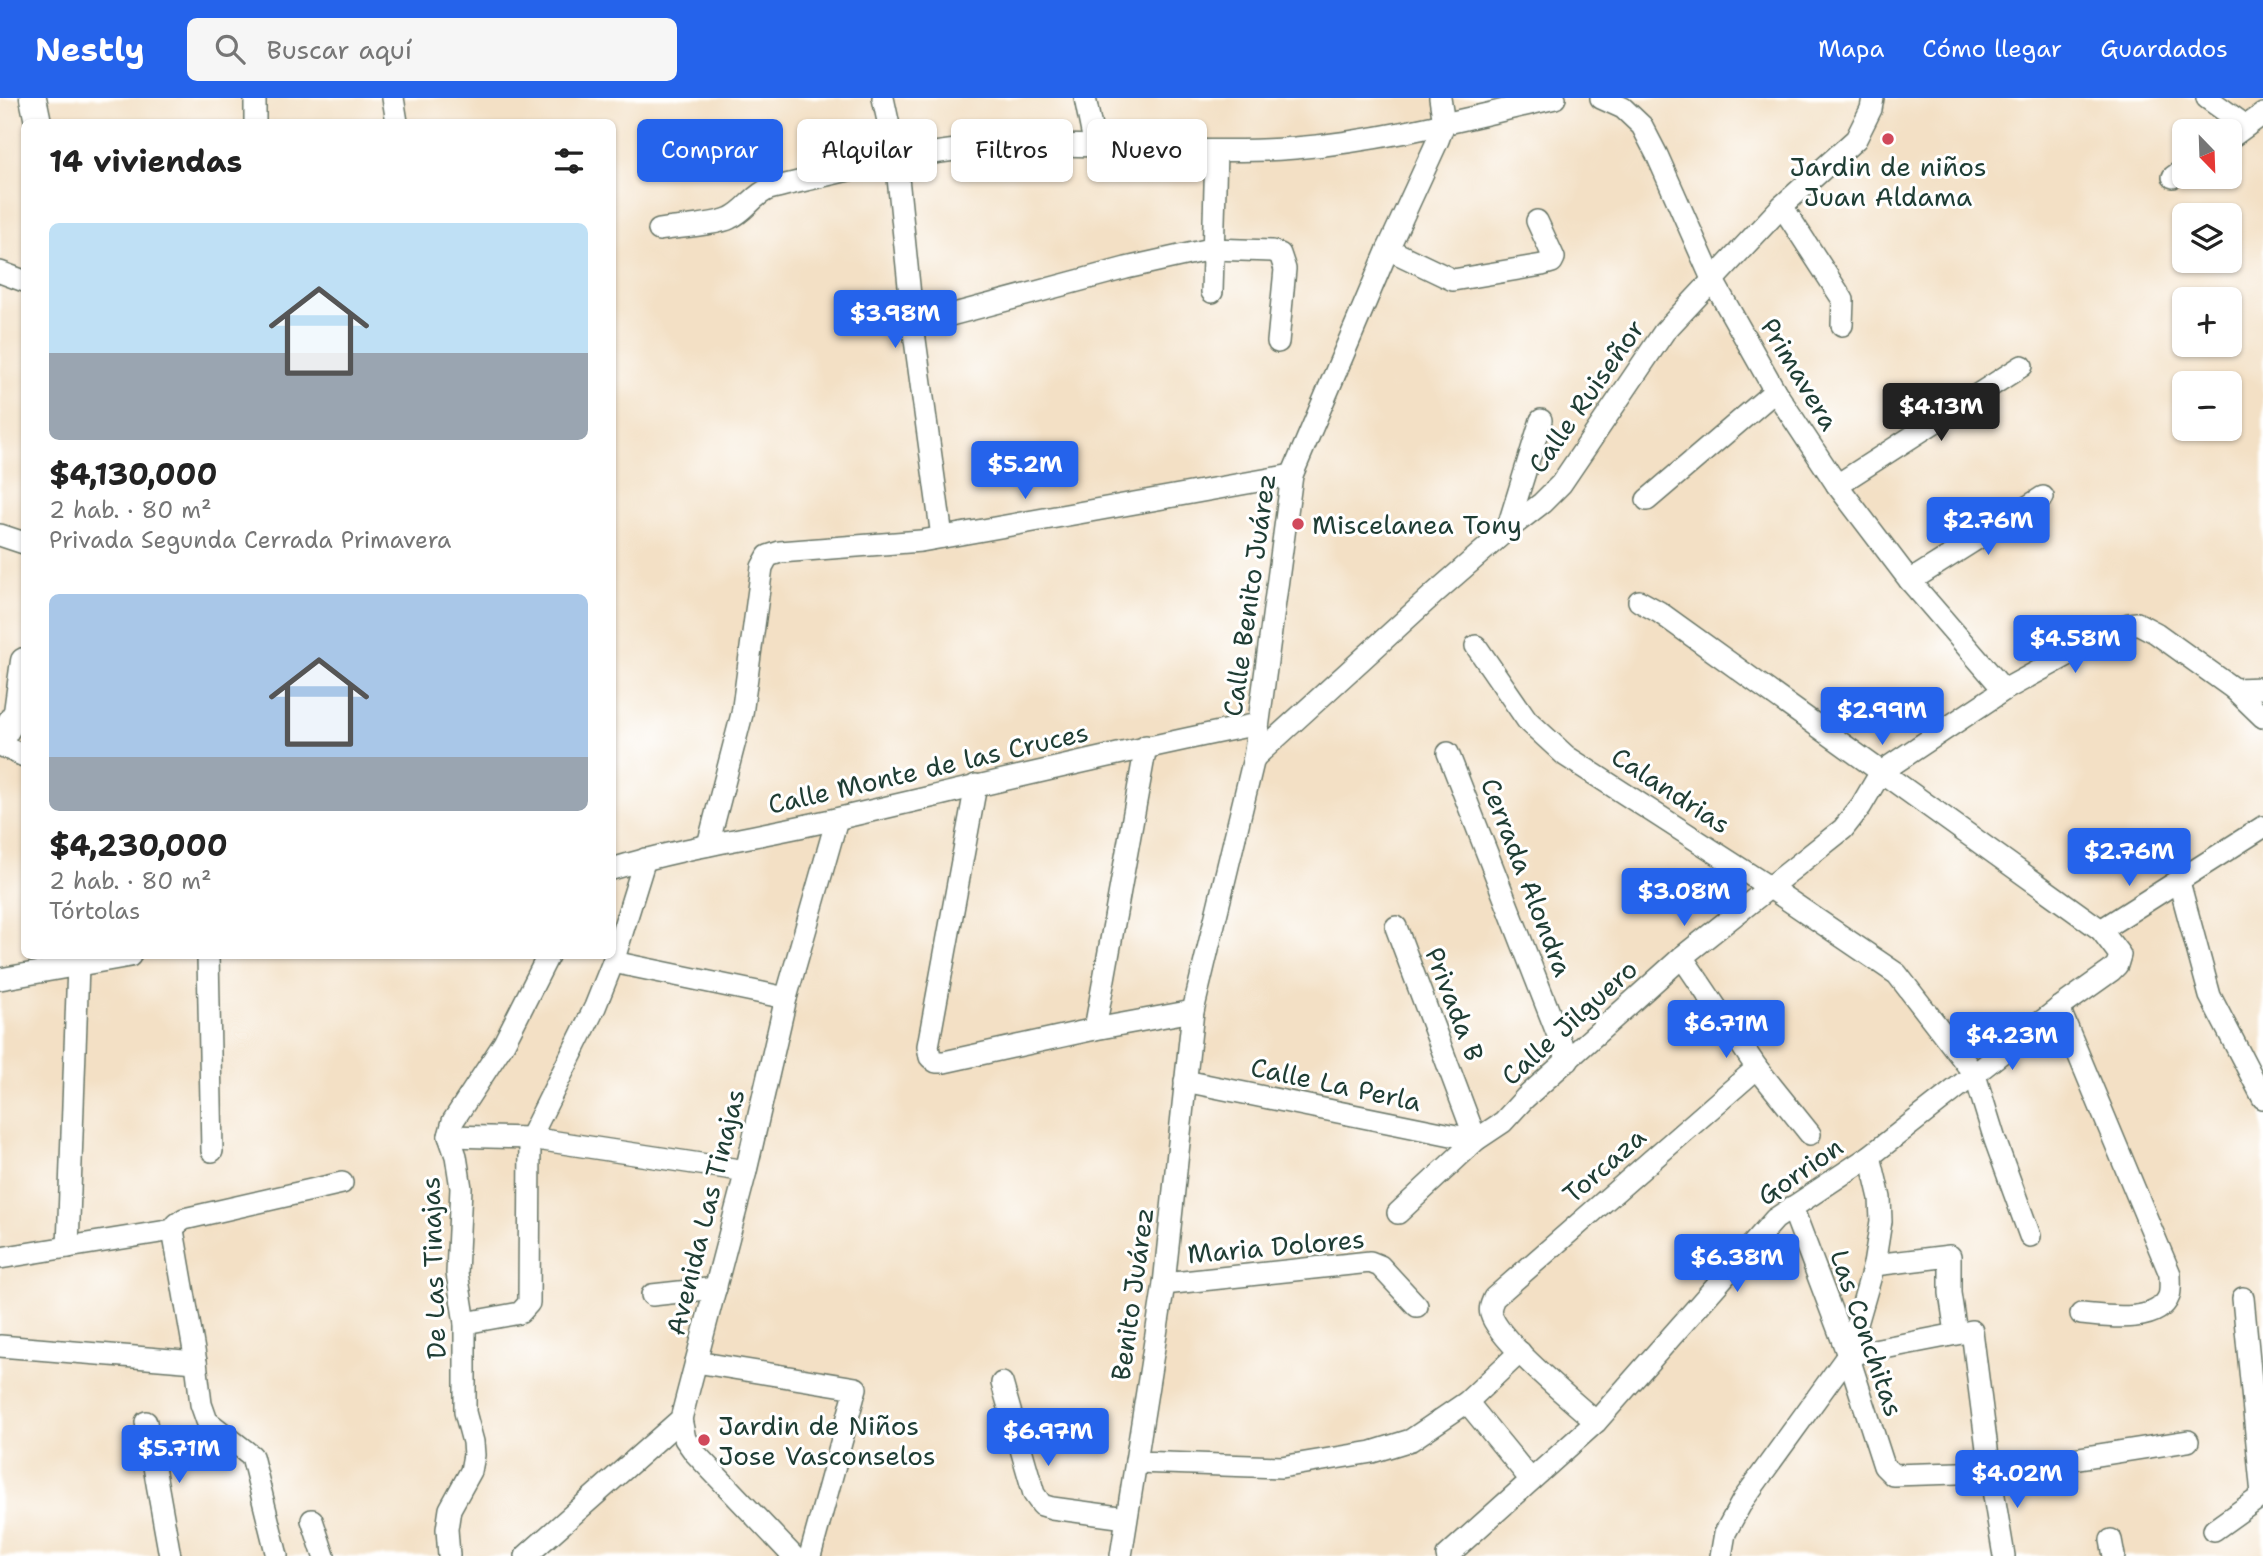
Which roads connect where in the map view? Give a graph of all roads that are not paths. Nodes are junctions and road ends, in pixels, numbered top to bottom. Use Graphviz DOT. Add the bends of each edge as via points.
graph roads {
  1 [pos="33,98"];
  2 [pos="255,98"];
  3 [pos="393,98"];
  4 [pos="883,98"];
  5 [pos="1086,98"];
  6 [pos="1440,98"];
  7 [pos="1555,98"];
  8 [pos="1601,98"];
  9 [pos="1873,98"];
  10 [pos="2207,98"];
  11 [pos="37,119"];
  12 [pos="255,119"];
  13 [pos="396,119"];
  14 [pos="888,119"];
  15 [pos="1090,119"];
  16 [pos="1444,124"];
  17 [pos="2246,126"];
  18 [pos="1087,147"];
  19 [pos="937,152"];
  20 [pos="1207,152"];
  21 [pos="1216,152"];
  22 [pos="798,182"];
  23 [pos="898,182"];
  24 [pos="1782,206"];
  25 [pos="1537,221"];
  26 [pos="659,230"];
  27 [pos="1211,249"];
  28 [pos="1388,249"];
  29 [pos="0,271"];
  30 [pos="1712,279"];
  31 [pos="21,280"];
  32 [pos="1212,292"];
  33 [pos="913,325"];
  34 [pos="1842,325"];
  35 [pos="1278,342"];
  36 [pos="2022,366"];
  37 [pos="1775,391"];
  38 [pos="1542,420"];
  39 [pos="1292,475"];
  40 [pos="1836,485"];
  41 [pos="2043,498"];
  42 [pos="1647,500"];
  43 [pos="1507,530"];
  44 [pos="0,536"];
  45 [pos="942,537"];
  46 [pos="21,541"];
  47 [pos="1910,581"];
  48 [pos="1639,601"];
  49 [pos="1476,646"];
  50 [pos="21,683"];
  51 [pos="2263,688"];
  52 [pos="2234,689"];
  53 [pos="2004,690"];
  54 [pos="2263,717"];
  55 [pos="1258,724"];
  56 [pos="0,743"];
  57 [pos="1146,747"];
  58 [pos="1448,753"];
  59 [pos="21,754"];
  60 [pos="1254,758"];
  61 [pos="1881,772"];
  62 [pos="976,785"];
  63 [pos="836,819"];
  64 [pos="2263,827"];
  65 [pos="708,845"];
  66 [pos="645,859"];
  67 [pos="616,868"];
  68 [pos="2179,882"];
  69 [pos="1769,887"];
  70 [pos="1396,927"];
  71 [pos="2101,930"];
  72 [pos="616,952"];
  73 [pos="1682,957"];
  74 [pos="113,959"];
  75 [pos="208,959"];
  76 [pos="546,959"];
  77 [pos="614,959"];
  78 [pos="613,962"];
  79 [pos="78,965"];
  80 [pos="0,979"];
  81 [pos="786,998"];
  82 [pos="2059,1008"];
  83 [pos="1193,1012"];
  84 [pos="1095,1029"];
  85 [pos="1568,1061"];
  86 [pos="1757,1068"];
  87 [pos="1975,1075"];
  88 [pos="1185,1081"];
  89 [pos="2263,1098"];
  90 [pos="1810,1134"];
  91 [pos="449,1136"];
  92 [pos="530,1138"];
  93 [pos="1476,1140"];
  94 [pos="212,1151"];
  95 [pos="1871,1156"];
  96 [pos="746,1171"];
  97 [pos="342,1183"];
  98 [pos="1792,1207"];
  99 [pos="1398,1213"];
  100 [pos="173,1230"];
  101 [pos="2029,1236"];
  102 [pos="68,1247"];
  103 [pos="0,1258"];
  104 [pos="1874,1265"];
  105 [pos="1164,1283"];
  106 [pos="716,1288"];
  107 [pos="652,1294"];
  108 [pos="2243,1298"];
  109 [pos="1417,1306"];
  110 [pos="2081,1314"];
  111 [pos="465,1323"];
  112 [pos="1964,1332"];
  113 [pos="0,1346"];
  114 [pos="1520,1352"];
  115 [pos="1848,1355"];
  116 [pos="196,1362"];
  117 [pos="696,1362"];
  118 [pos="1002,1383"];
  119 [pos="1466,1402"];
  120 [pos="681,1419"];
  121 [pos="146,1422"];
  122 [pos="1595,1422"];
  123 [pos="2188,1441"];
  124 [pos="1136,1462"];
  125 [pos="1990,1472"];
  126 [pos="1531,1480"];
  127 [pos="2262,1495"];
  128 [pos="1126,1518"];
  129 [pos="312,1520"];
  130 [pos="2214,1530"];
  131 [pos="170,1556"];
  132 [pos="277,1556"];
  133 [pos="324,1556"];
  134 [pos="449,1556"];
  135 [pos="526,1556"];
  136 [pos="793,1556"];
  137 [pos="810,1556"];
  138 [pos="1121,1556"];
  139 [pos="1447,1556"];
  140 [pos="1721,1556"];
  141 [pos="2004,1556"];
  1 -- 11 [label="main road"];
  2 -- 12 [label="street"];
  3 -- 13 [label="street"];
  4 -- 14 [label="street"];
  5 -- 15 [label="street"];
  6 -- 16 [label="street"];
  7 -- 16 [label="street"];
  8 -- 30 [label="street, Primavera" via="1623,108 1642,126"];
  9 -- 24 [label="street, Calle Ruiseñor" via="1856,139"];
  10 -- 17 [label="street"];
  16 -- 21 [label="street" via="1364,141"];
  16 -- 28 [label="street, Calle Benito Juárez"];
  18 -- 19 [label="street" via="1020,145"];
  20 -- 21 [label="street"];
  21 -- 27 [label="street"];
  22 -- 26 [label="street" via="759,193 728,220"];
  23 -- 33 [label="street"];
  24 -- 30 [label="street, Calle Ruiseñor"];
  24 -- 34 [label="street" via="1843,300"];
  25 -- 28 [label="street" via="1554,258 1542,265 1453,279"];
  27 -- 32 [label="street"];
  27 -- 33 [label="street"];
  27 -- 35 [label="street" via="1280,254 1285,269"];
  28 -- 39 [label="street, Calle Benito Juárez"];
  29 -- 31 [label="street"];
  30 -- 37 [label="street, Primavera"];
  30 -- 43 [label="street, Calle Ruiseñor" via="1664,332 1561,484"];
  33 -- 45 [label="street"];
  36 -- 40 [label="street"];
  37 -- 40 [label="street, Primavera"];
  37 -- 42 [label="street"];
  38 -- 43 [label="street"];
  39 -- 45 [label="street"];
  39 -- 55 [label="street, Calle Benito Juárez"];
  40 -- 47 [label="street, Primavera"];
  41 -- 47 [label="street"];
  43 -- 60 [label="street, Calle Ruiseñor"];
  44 -- 46 [label="street"];
  45 -- 65 [label="street" via="768,556 762,567 742,714"];
  47 -- 53 [label="street, Primavera"];
  48 -- 61 [label="street"];
  49 -- 69 [label="street, Calandrias" via="1527,720 1566,756"];
  50 -- 56 [label="main road" via="17,712"];
  51 -- 52 [label="street"];
  52 -- 53 [label="street, Calle Jilguero" via="2137,623 2117,628"];
  52 -- 54 [label="street"];
  53 -- 61 [label="street, Calle Jilguero"];
  55 -- 57 [label="street, Calle Monte de las Cruces"];
  55 -- 60 [label="street, Calle Benito Juárez"];
  56 -- 59 [label="street"];
  57 -- 62 [label="street, Calle Monte de las Cruces"];
  57 -- 84 [label="street"];
  58 -- 85 [label="street, Cerrada Alondra"];
  60 -- 83 [label="street, Calle Benito Juárez"];
  61 -- 69 [label="street, Calle Jilguero" via="1843,828"];
  61 -- 71 [label="street"];
  62 -- 63 [label="street, Calle Monte de las Cruces"];
  62 -- 84 [label="street" via="928,1046 930,1057 944,1062"];
  63 -- 65 [label="street, Calle Monte de las Cruces"];
  63 -- 81 [label="street, Avenida Las Tinajas"];
  64 -- 68 [label="street"];
  65 -- 66 [label="street, Calle Monte de las Cruces"];
  66 -- 67 [label="street, Calle Monte de las Cruces"];
  66 -- 72 [label="street"];
  68 -- 71 [label="street"];
  68 -- 89 [label="street" via="2210,996"];
  69 -- 73 [label="street, Calle Jilguero"];
  69 -- 87 [label="street, Calandrias" via="1897,974"];
  70 -- 93 [label="street, Privada B"];
  71 -- 82 [label="street, Gorrion" via="2120,956 2117,965"];
  73 -- 85 [label="street, Calle Jilguero"];
  73 -- 86 [label="street"];
  74 -- 79 [label="street"];
  75 -- 94 [label="street"];
  76 -- 91 [label="street" via="504,1043 453,1121"];
  77 -- 78 [label="street"];
  78 -- 81 [label="street"];
  78 -- 92 [label="street"];
  79 -- 80 [label="street"];
  79 -- 102 [label="street"];
  81 -- 96 [label="street, Avenida Las Tinajas"];
  82 -- 87 [label="street, Gorrion"];
  82 -- 110 [label="street" via="2170,1274 2169,1296 2152,1312 2129,1317"];
  83 -- 84 [label="street"];
  83 -- 88 [label="street, Calle Benito Juárez"];
  85 -- 93 [label="street, Calle Jilguero" via="1503,1122"];
  86 -- 90 [label="street"];
  86 -- 114 [label="street, Torcaza" via="1494,1298 1491,1315"];
  87 -- 95 [label="street, Gorrion"];
  87 -- 101 [label="street"];
  88 -- 93 [label="street, Calle La Perla"];
  88 -- 105 [label="street, Benito Juárez"];
  91 -- 92 [label="street"];
  91 -- 111 [label="street, De Las Tinajas" via="461,1188 457,1273"];
  92 -- 96 [label="street"];
  92 -- 111 [label="street" via="530,1303 514,1314"];
  93 -- 99 [label="street, Calle Jilguero"];
  95 -- 98 [label="street, Gorrion"];
  95 -- 104 [label="street" via="1882,1210"];
  96 -- 106 [label="street, Avenida Las Tinajas"];
  97 -- 100 [label="street" via="184,1219"];
  98 -- 115 [label="street, Las Conchitas"];
  98 -- 122 [label="street, Gorrion" via="1775,1220"];
  100 -- 102 [label="street"];
  100 -- 116 [label="street"];
  102 -- 103 [label="street"];
  104 -- 112 [label="street" via="1950,1256 1950,1293"];
  104 -- 115 [label="street"];
  105 -- 109 [label="street, Maria Dolores" via="1370,1262 1380,1266"];
  105 -- 124 [label="street, Benito Juárez"];
  106 -- 107 [label="street"];
  106 -- 117 [label="street, Avenida Las Tinajas"];
  108 -- 127 [label="street"];
  111 -- 134 [label="street, De Las Tinajas" via="465,1412 474,1455 471,1471 450,1509"];
  112 -- 115 [label="street"];
  112 -- 125 [label="street"];
  113 -- 116 [label="street"];
  114 -- 119 [label="street"];
  114 -- 122 [label="street"];
  115 -- 125 [label="street, Las Conchitas" via="1884,1466 1893,1475"];
  115 -- 140 [label="street" via="1743,1500 1725,1533"];
  116 -- 132 [label="street" via="207,1421 252,1456"];
  117 -- 120 [label="street, Avenida Las Tinajas"];
  117 -- 137 [label="street" via="856,1388"];
  118 -- 128 [label="street" via="1034,1494 1042,1504"];
  119 -- 124 [label="street" via="1410,1440 1331,1460 1281,1467"];
  119 -- 126 [label="street"];
  120 -- 135 [label="street"];
  120 -- 136 [label="street" via="685,1438 695,1453"];
  121 -- 131 [label="street"];
  122 -- 126 [label="street, Gorrion"];
  123 -- 125 [label="street"];
  124 -- 128 [label="street, Benito Juárez"];
  125 -- 141 [label="street"];
  126 -- 139 [label="street, Gorrion"];
  127 -- 130 [label="street"];
  128 -- 138 [label="street, Benito Juárez"];
  129 -- 133 [label="street"];
}
